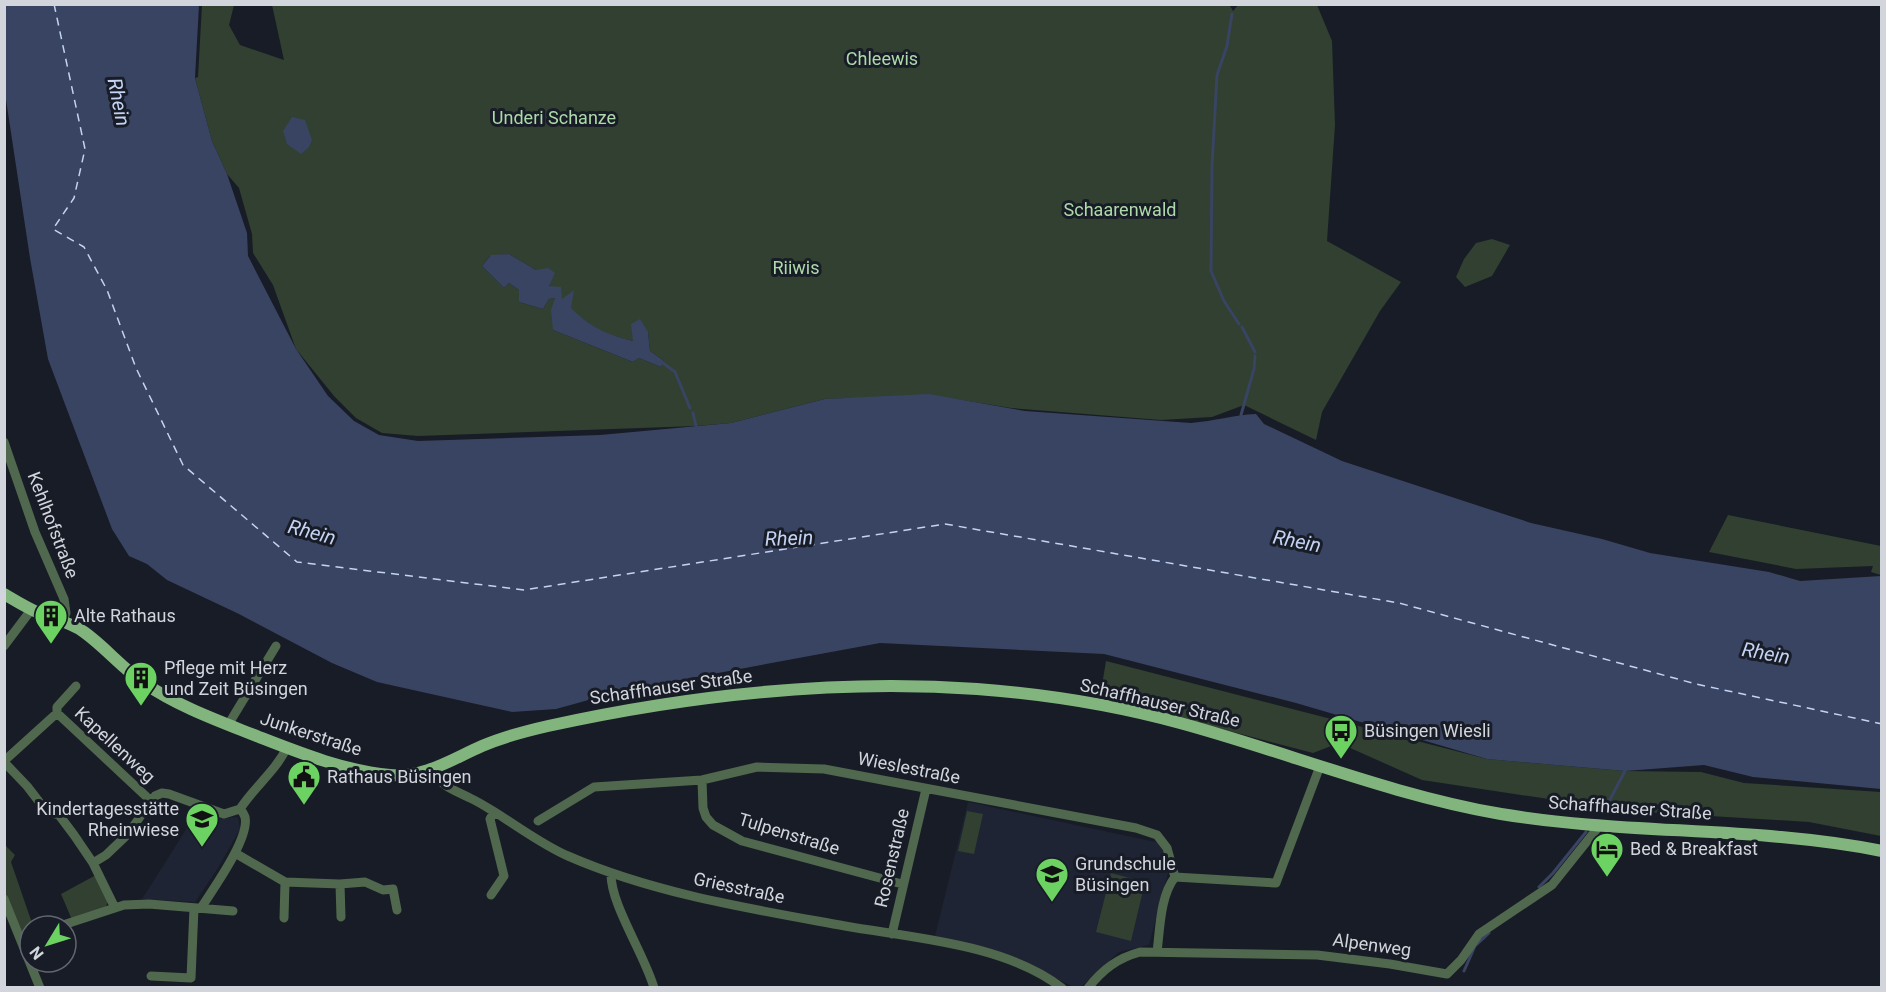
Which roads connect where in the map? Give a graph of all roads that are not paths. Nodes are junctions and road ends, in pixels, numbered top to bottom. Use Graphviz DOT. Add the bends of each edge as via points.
graph roads {
  1 [pos="4,442"];
  2 [pos="4,594"];
  3 [pos="31,610"];
  4 [pos="63,621"];
  5 [pos="4,646"];
  6 [pos="276,646"];
  7 [pos="76,686"];
  8 [pos="57,713"];
  9 [pos="228,725"];
  10 [pos="287,747"];
  11 [pos="4,762"];
  12 [pos="1320,766"];
  13 [pos="430,770"];
  14 [pos="702,780"];
  15 [pos="926,789"];
  16 [pos="150,800"];
  17 [pos="240,809"];
  18 [pos="494,812"];
  19 [pos="538,821"];
  20 [pos="1600,825"];
  21 [pos="1881,851"];
  22 [pos="235,854"];
  23 [pos="93,863"];
  24 [pos="611,873"];
  25 [pos="1175,877"];
  26 [pos="285,882"];
  27 [pos="340,884"];
  28 [pos="902,884"];
  29 [pos="491,894"];
  30 [pos="4,899"];
  31 [pos="115,908"];
  32 [pos="197,908"];
  33 [pos="397,910"];
  34 [pos="232,911"];
  35 [pos="341,917"];
  36 [pos="284,918"];
  37 [pos="78,920"];
  38 [pos="18,923"];
  39 [pos="892,934"];
  40 [pos="1157,952"];
  41 [pos="151,976"];
  42 [pos="654,987"];
  43 [pos="1062,987"];
  44 [pos="1088,987"];
  1 -- 4 [label="street, Kehlhofstraße" via="35,532 64,599"];
  2 -- 3 [label="main road, Junkerstraße"];
  3 -- 4 [label="main road, Junkerstraße"];
  3 -- 5 [label="street"];
  4 -- 9 [label="main road, Junkerstraße" via="87,633 149,686"];
  6 -- 9 [label="street"];
  7 -- 8 [label="street, Kapellenweg" via="57,707"];
  8 -- 11 [label="street, Kapellenweg"];
  8 -- 16 [label="street, Kapellenweg"];
  9 -- 10 [label="main road, Junkerstraße"];
  10 -- 13 [label="main road, Junkerstraße" via="375,773 409,775"];
  10 -- 17 [label="street" via="278,764"];
  11 -- 23 [label="street, Kapellenweg" via="47,812 59,815"];
  12 -- 13 [label="main road, Schaffhauser Straße" via="1174,721 1094,704 986,690 868,686 747,693 582,719 500,739"];
  12 -- 20 [label="main road, Schaffhauser Straße" via="1499,814"];
  12 -- 25 [label="street" via="1276,883"];
  13 -- 18 [label="street, Griesstraße" via="443,786"];
  14 -- 15 [label="street, Wieslestraße" via="757,767 824,769"];
  14 -- 19 [label="street, Wieslestraße" via="594,787"];
  14 -- 28 [label="street, Tulpenstraße" via="706,817 742,841"];
  15 -- 25 [label="street, Wieslestraße" via="1157,835 1167,848"];
  15 -- 28 [label="street, Rosenstraße"];
  16 -- 17 [label="street, Kapellenweg" via="162,793 224,814"];
  16 -- 23 [label="street, Kapellenweg" via="127,835"];
  17 -- 22 [label="street" via="245,817"];
  18 -- 24 [label="street, Griesstraße" via="565,855"];
  18 -- 29 [label="street" via="490,819 504,876"];
  20 -- 21 [label="main road, Schaffhauser Straße" via="1787,837"];
  20 -- 40 [label="street, Alpenweg" via="1552,885 1479,934 1447,974 1333,956"];
  22 -- 26 [label="street"];
  22 -- 32 [label="street"];
  23 -- 31 [label="street, Kapellenweg"];
  24 -- 39 [label="street, Griesstraße" via="658,888"];
  24 -- 42 [label="street" via="613,893"];
  25 -- 40 [label="street" via="1168,886"];
  26 -- 27 [label="street"];
  26 -- 36 [label="street"];
  27 -- 33 [label="street" via="365,882 383,890 393,888"];
  27 -- 35 [label="street"];
  28 -- 39 [label="street, Rosenstraße"];
  30 -- 38 [label="street"];
  31 -- 32 [label="street" via="149,904"];
  31 -- 37 [label="street"];
  32 -- 34 [label="street"];
  32 -- 41 [label="street" via="190,978"];
  39 -- 43 [label="street, Griesstraße" via="994,954"];
  40 -- 44 [label="street, Alpenweg" via="1124,956"];
}
